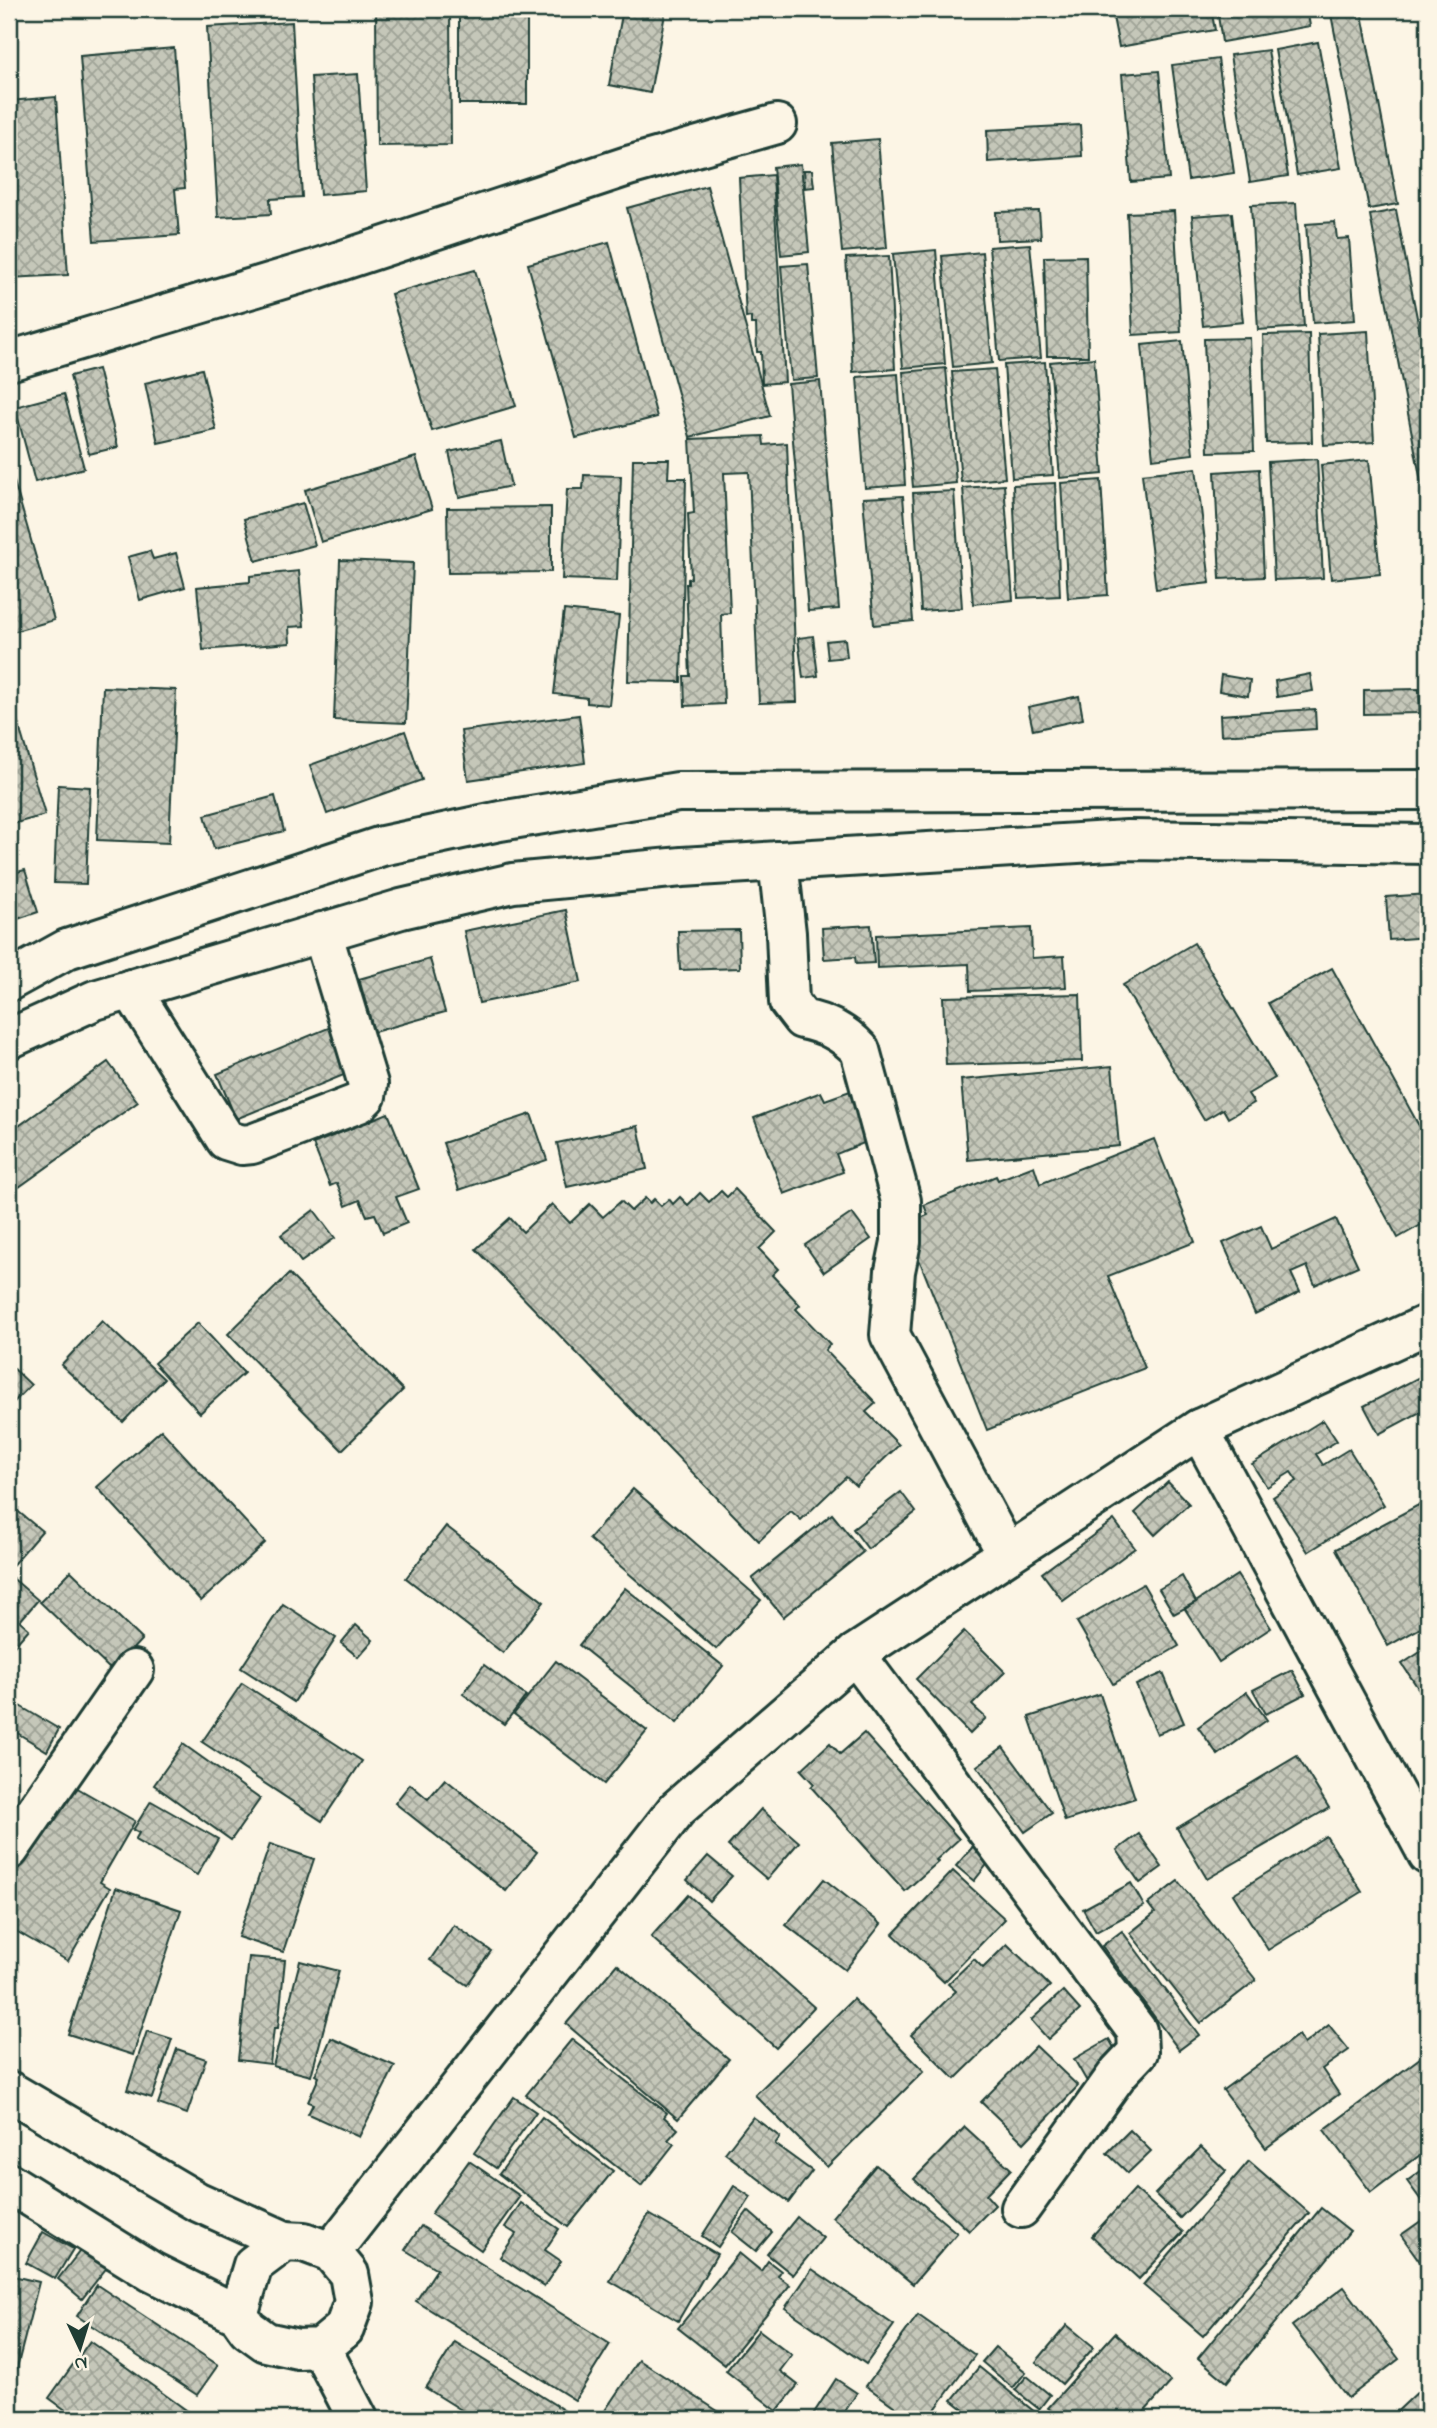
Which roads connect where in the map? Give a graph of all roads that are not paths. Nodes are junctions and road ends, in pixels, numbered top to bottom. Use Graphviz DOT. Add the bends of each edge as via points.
graph roads {
  1 [pos="777,124"];
  2 [pos="9,361"];
  3 [pos="1428,790"];
  4 [pos="1428,844"];
  5 [pos="778,862"];
  6 [pos="322,932"];
  7 [pos="9,981"];
  8 [pos="131,989"];
  9 [pos="9,1039"];
  10 [pos="1428,1324"];
  11 [pos="1199,1429"];
  12 [pos="1007,1554"];
  13 [pos="855,1654"];
  14 [pos="134,1670"];
  15 [pos="9,1850"];
  16 [pos="1428,1855"];
  17 [pos="9,2091"];
  18 [pos="9,2183"];
  19 [pos="1021,2208"];
  20 [pos="285,2241"];
  21 [pos="331,2252"];
  22 [pos="238,2315"];
  23 [pos="321,2348"];
  24 [pos="358,2419"];
  1 -- 2 [label="street" via="628,166 317,269"];
  3 -- 7 [label="street" via="678,792 500,821 383,846 66,949"];
  4 -- 5 [label="street" via="1127,840"];
  5 -- 6 [label="street" via="513,883"];
  5 -- 12 [label="street" via="789,1002 802,1019 845,1034 860,1050 901,1201 890,1335"];
  6 -- 8 [label="street"];
  6 -- 8 [label="street" via="368,1084 366,1096 359,1103 252,1144 226,1140"];
  8 -- 9 [label="street"];
  10 -- 11 [label="street"];
  11 -- 12 [label="street"];
  11 -- 16 [label="street"];
  12 -- 13 [label="street"];
  13 -- 19 [label="street" via="1136,2031 1138,2052"];
  13 -- 21 [label="street" via="677,1808"];
  14 -- 15 [label="street"];
  17 -- 20 [label="street" via="196,2201"];
  18 -- 22 [label="street" via="152,2272"];
  20 -- 21 [label="street"];
  20 -- 22 [label="street" via="253,2265"];
  21 -- 23 [label="street" via="349,2274 354,2302 344,2329"];
  22 -- 23 [label="street" via="266,2342"];
  23 -- 24 [label="street"];
}
